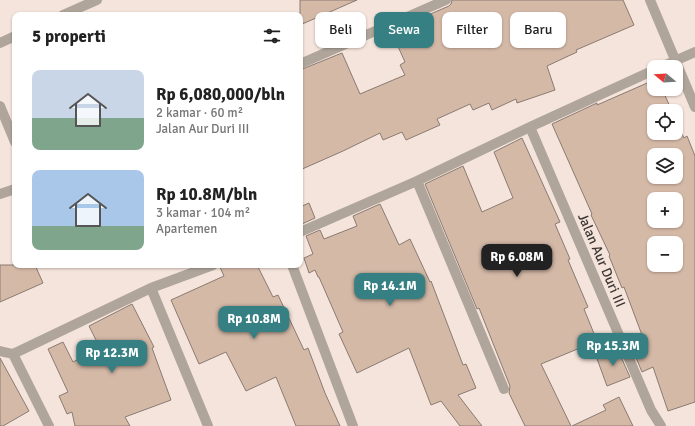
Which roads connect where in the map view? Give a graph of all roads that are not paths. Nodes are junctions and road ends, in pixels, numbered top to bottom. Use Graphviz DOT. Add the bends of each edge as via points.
graph roads {
  1 [pos="97,0"];
  2 [pos="446,0"];
  3 [pos="650,0"];
  4 [pos="71,12"];
  5 [pos="12,37"];
  6 [pos="0,43"];
  7 [pos="695,52"];
  8 [pos="675,60"];
  9 [pos="303,63"];
  10 [pos="647,73"];
  11 [pos="683,79"];
  12 [pos="0,106"];
  13 [pos="695,107"];
  14 [pos="530,127"];
  15 [pos="12,135"];
  16 [pos="417,181"];
  17 [pos="12,190"];
  18 [pos="0,194"];
  19 [pos="303,231"];
  20 [pos="206,268"];
  21 [pos="293,268"];
  22 [pos="151,288"];
  23 [pos="0,351"];
  24 [pos="13,354"];
  25 [pos="504,389"];
  26 [pos="49,426"];
  27 [pos="208,426"];
  28 [pos="353,426"];
  29 [pos="661,426"];
  1 -- 4 [label="street"];
  2 -- 9 [label="street"];
  3 -- 8 [label="street"];
  5 -- 6 [label="street"];
  7 -- 8 [label="street"];
  10 -- 14 [label="street"];
  11 -- 13 [label="street"];
  12 -- 15 [label="street"];
  14 -- 16 [label="street"];
  14 -- 29 [label="street, Jalan Aur Duri III" via="651,410"];
  16 -- 19 [label="street"];
  16 -- 25 [label="street"];
  17 -- 18 [label="street"];
  20 -- 22 [label="street"];
  21 -- 28 [label="street"];
  22 -- 24 [label="street"];
  22 -- 27 [label="street"];
  23 -- 24 [label="street"];
  24 -- 26 [label="street"];
}
